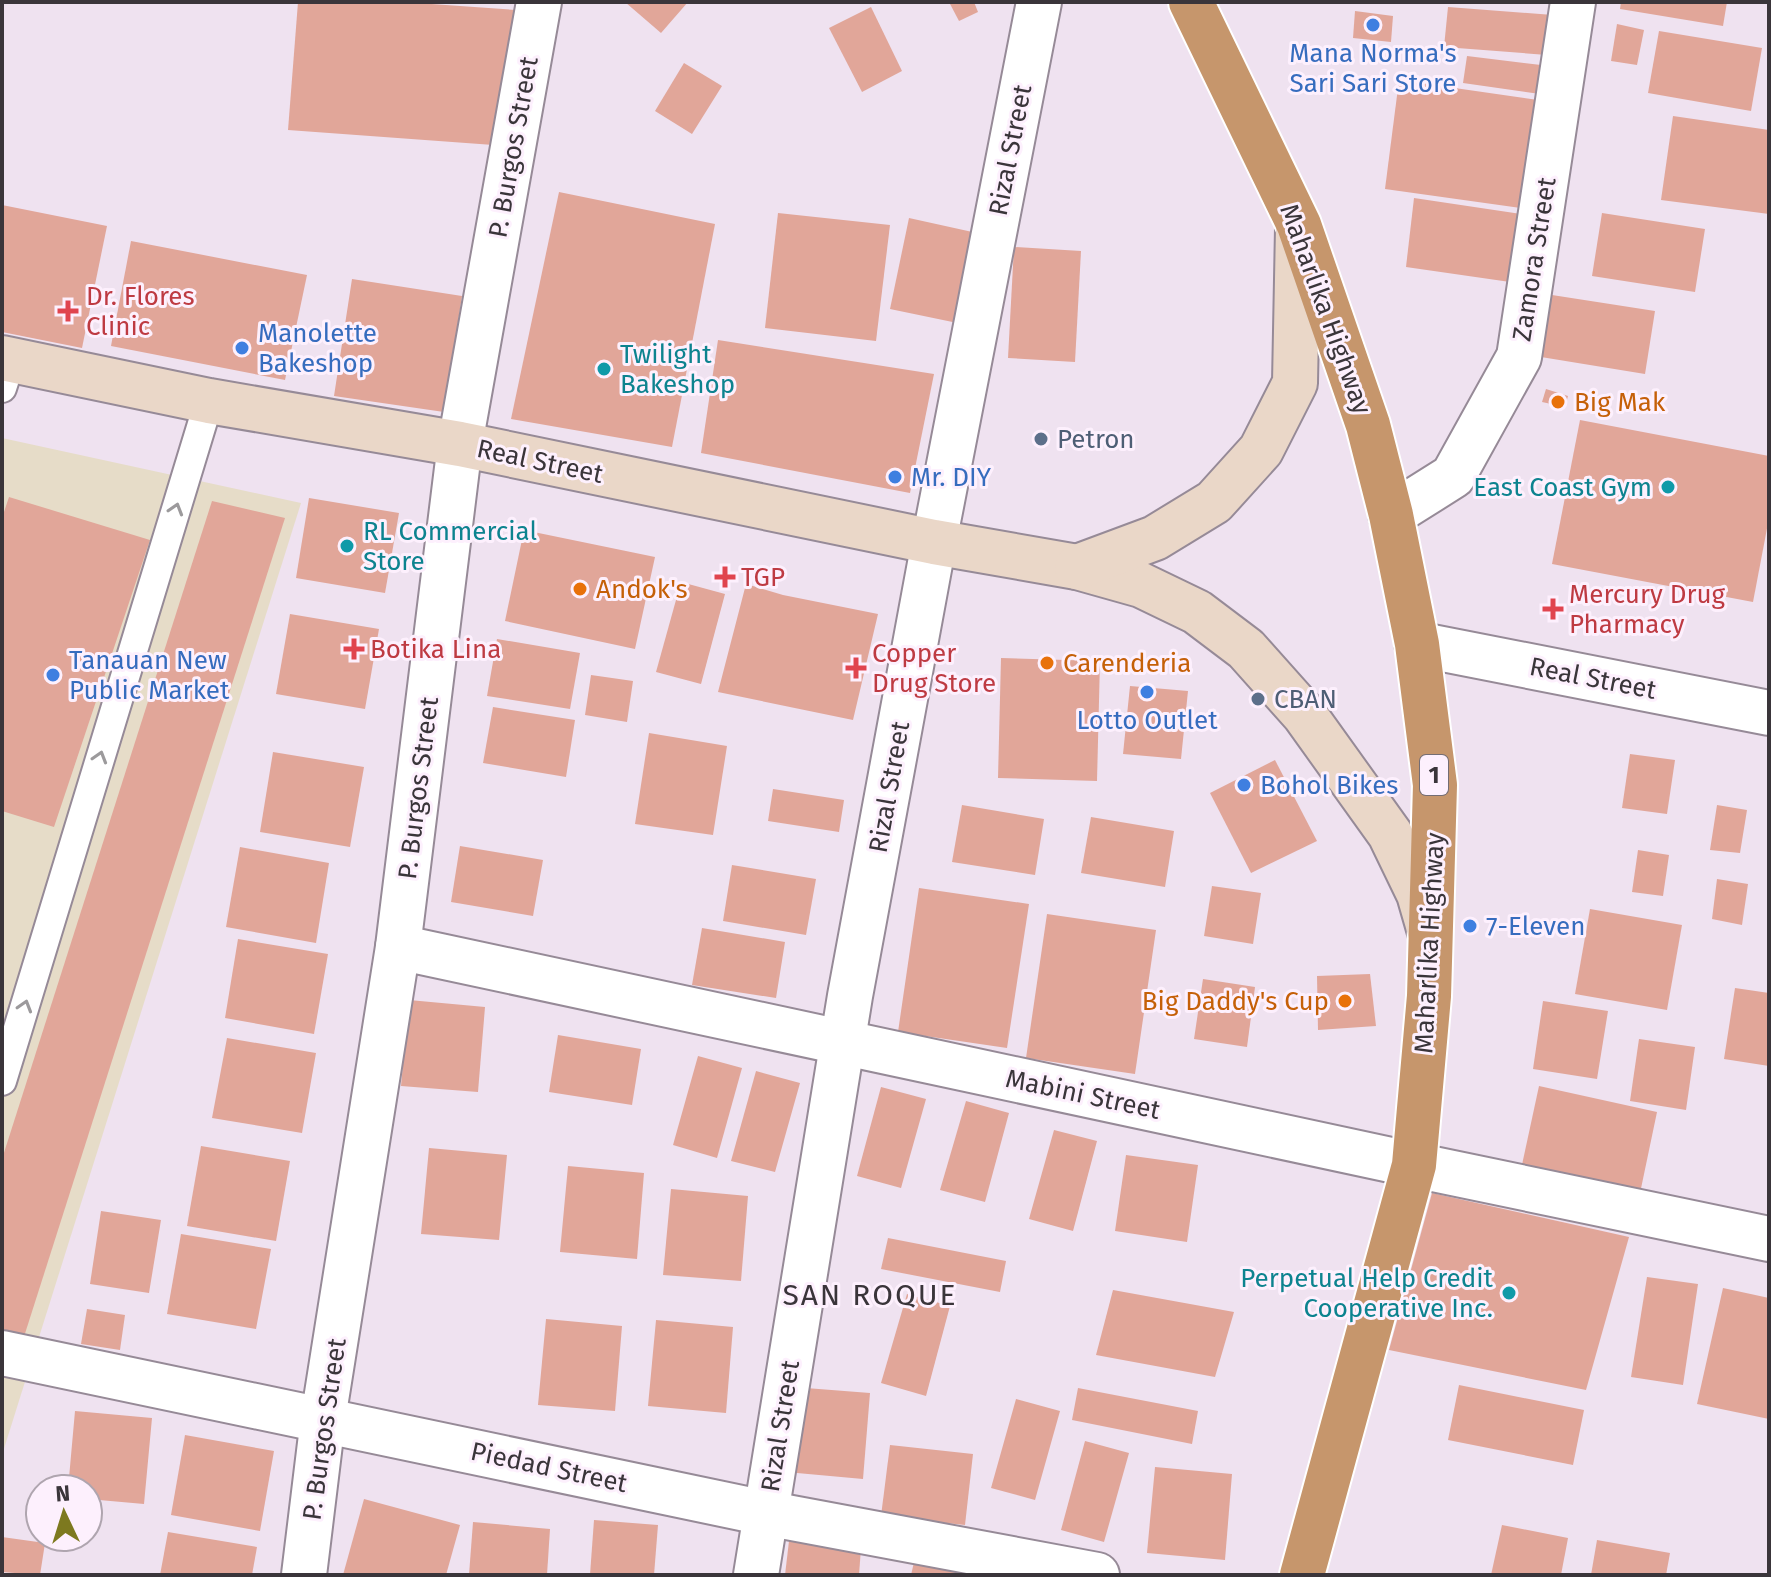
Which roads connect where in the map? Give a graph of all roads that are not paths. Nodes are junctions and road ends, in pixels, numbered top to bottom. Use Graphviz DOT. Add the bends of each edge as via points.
graph roads {
  1 [pos="539,2"];
  2 [pos="1039,2"];
  3 [pos="1191,2"];
  4 [pos="1573,2"];
  5 [pos="1299,225"];
  6 [pos="5,369"];
  7 [pos="209,401"];
  8 [pos="460,444"];
  9 [pos="1391,515"];
  10 [pos="934,542"];
  11 [pos="1077,567"];
  12 [pos="1417,644"];
  13 [pos="1769,713"];
  14 [pos="1432,940"];
  15 [pos="398,947"];
  16 [pos="843,1042"];
  17 [pos="2,1081"];
  18 [pos="1414,1165"];
  19 [pos="1769,1239"];
  20 [pos="2,1353"];
  21 [pos="323,1419"];
  22 [pos="765,1513"];
  23 [pos="304,1575"];
  24 [pos="756,1575"];
  25 [pos="1097,1575"];
  26 [pos="1302,1575"];
  1 -- 8 [label="street, P. Burgos Street"];
  2 -- 10 [label="street, Rizal Street"];
  3 -- 5 [label="highway, Maharlika Highway / 1"];
  4 -- 9 [label="street, Zamora Street" via="1519,357 1453,476"];
  5 -- 9 [label="highway, Maharlika Highway / 1" via="1368,425"];
  5 -- 11 [label="main road" via="1295,383 1261,450 1214,502 1155,538"];
  6 -- 7 [label="main road, Real Street"];
  7 -- 8 [label="main road, Real Street"];
  17 -- 7 [label="lane, one-way"];
  8 -- 10 [label="main road, Real Street"];
  8 -- 15 [label="street, P. Burgos Street"];
  9 -- 12 [label="highway, Maharlika Highway / 1"];
  10 -- 11 [label="main road, Real Street"];
  10 -- 16 [label="street, Rizal Street"];
  11 -- 14 [label="main road, Real Street" via="1141,585 1197,612 1246,649 1304,714 1390,834 1419,894"];
  12 -- 13 [label="street, Real Street"];
  12 -- 14 [label="highway, Maharlika Highway / 1" via="1435,785"];
  14 -- 18 [label="highway, Maharlika Highway / 1"];
  15 -- 16 [label="street, Mabini Street"];
  15 -- 21 [label="street, P. Burgos Street"];
  16 -- 18 [label="street, Mabini Street"];
  16 -- 22 [label="street, Rizal Street"];
  18 -- 19 [label="street, Mabini Street"];
  18 -- 26 [label="highway, Maharlika Highway / 1"];
  20 -- 21 [label="street, Piedad Street"];
  21 -- 22 [label="street, Piedad Street"];
  21 -- 23 [label="street, P. Burgos Street"];
  22 -- 24 [label="street, Rizal Street"];
  22 -- 25 [label="street, Piedad Street"];
}
